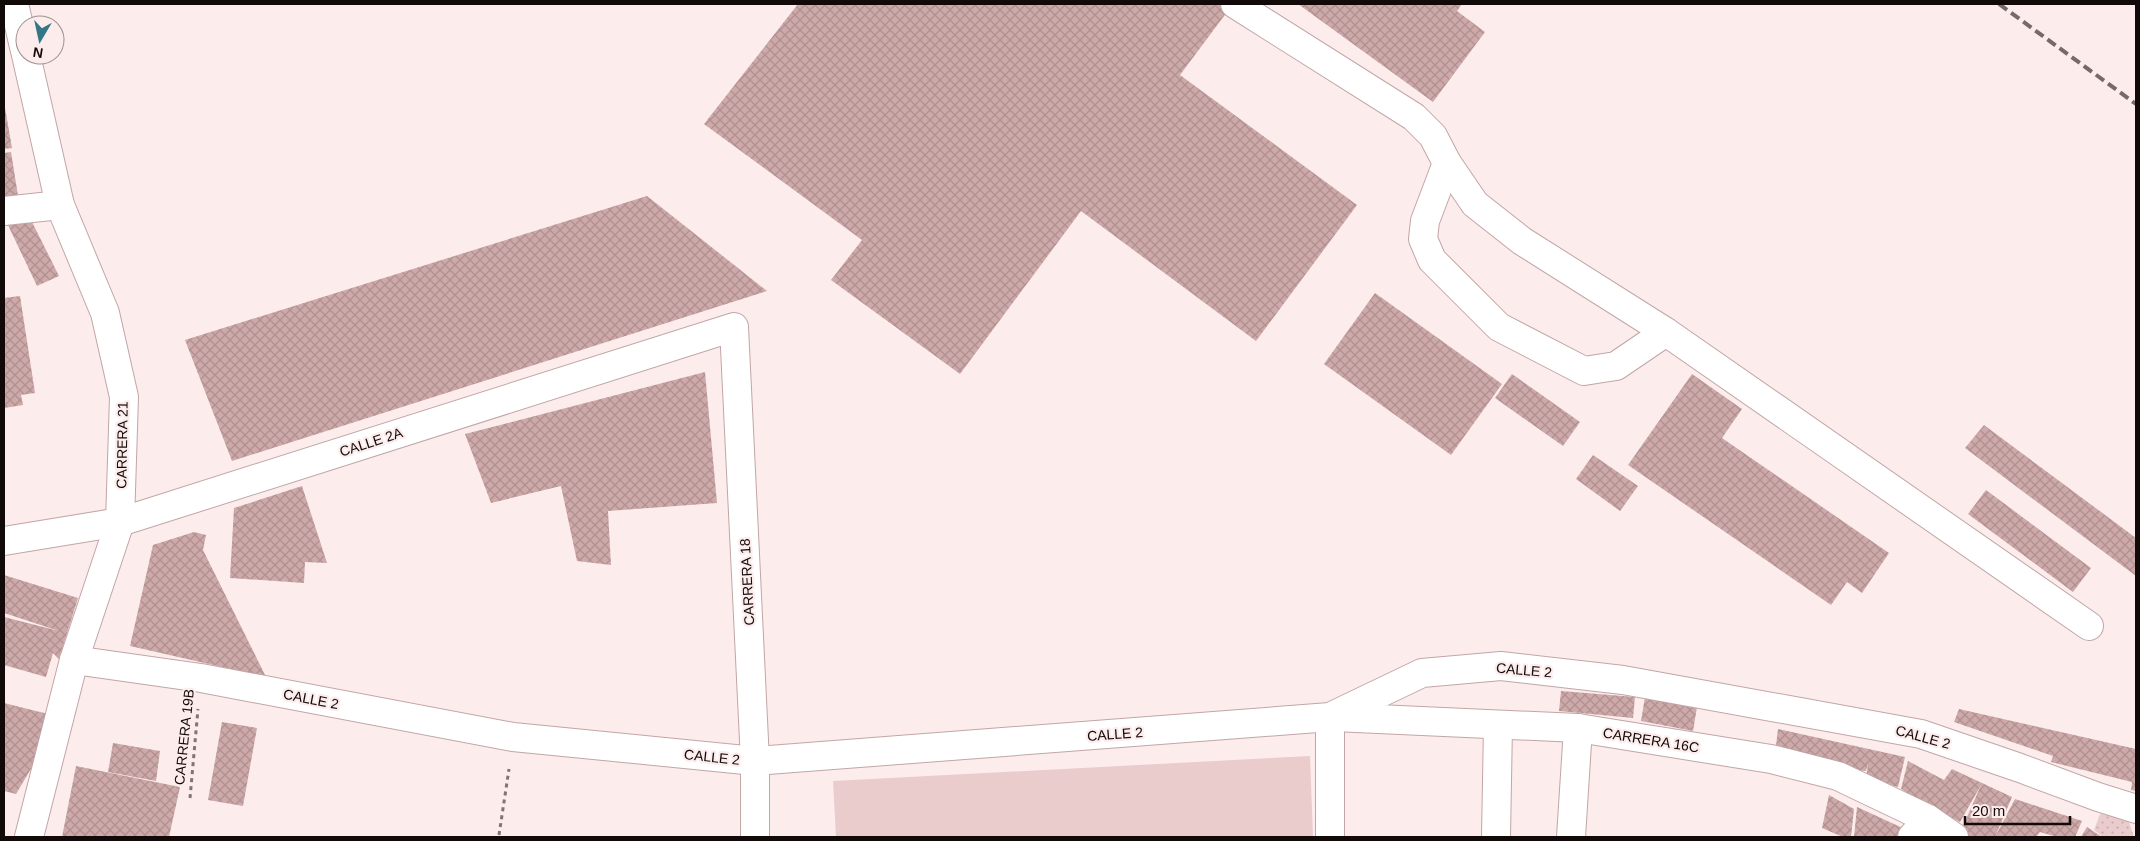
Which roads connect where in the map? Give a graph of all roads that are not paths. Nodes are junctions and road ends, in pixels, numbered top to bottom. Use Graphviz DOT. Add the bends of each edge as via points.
graph roads {
  1 [pos="1235,4"];
  2 [pos="28,65"];
  3 [pos="1447,164"];
  4 [pos="60,205"];
  5 [pos="4,210"];
  6 [pos="734,327"];
  7 [pos="1666,332"];
  8 [pos="120,522"];
  9 [pos="4,541"];
  10 [pos="2089,626"];
  11 [pos="74,660"];
  12 [pos="1330,717"];
  13 [pos="1498,725"];
  14 [pos="1578,728"];
  15 [pos="755,761"];
  16 [pos="2136,809"];
  17 [pos="1920,828"];
  18 [pos="29,837"];
  19 [pos="755,837"];
  20 [pos="1330,837"];
  21 [pos="1496,837"];
  22 [pos="1571,837"];
  23 [pos="1954,837"];
  1 -- 3 [label="street" via="1414,117 1433,136"];
  2 -- 4 [label="street, CARRERA 21"];
  3 -- 7 [label="street" via="1475,204 1522,241"];
  3 -- 7 [label="street" via="1425,221 1423,239 1432,260 1499,327 1584,371 1616,366"];
  4 -- 5 [label="street"];
  4 -- 8 [label="street, CARRERA 21" via="105,313 124,397"];
  6 -- 8 [label="street, CALLE 2A"];
  6 -- 15 [label="street, CARRERA 18"];
  7 -- 10 [label="street"];
  8 -- 9 [label="street, CALLE 2A"];
  8 -- 11 [label="street, CARRERA 21"];
  11 -- 15 [label="street, CALLE 2" via="202,678 513,736"];
  11 -- 18 [label="street, CARRERA 21"];
  12 -- 13 [label="street, CARRERA 16C"];
  12 -- 15 [label="street, CALLE 2"];
  12 -- 16 [label="street, CALLE 2" via="1422,673 1501,666 1623,680 1921,734"];
  12 -- 20 [label="street"];
  13 -- 14 [label="street, CARRERA 16C"];
  13 -- 21 [label="street"];
  14 -- 17 [label="street, CARRERA 16C" via="1771,759 1838,776"];
  14 -- 22 [label="street"];
  15 -- 19 [label="street, CARRERA 18"];
  17 -- 23 [label="street, CARRERA 16C"];
}
